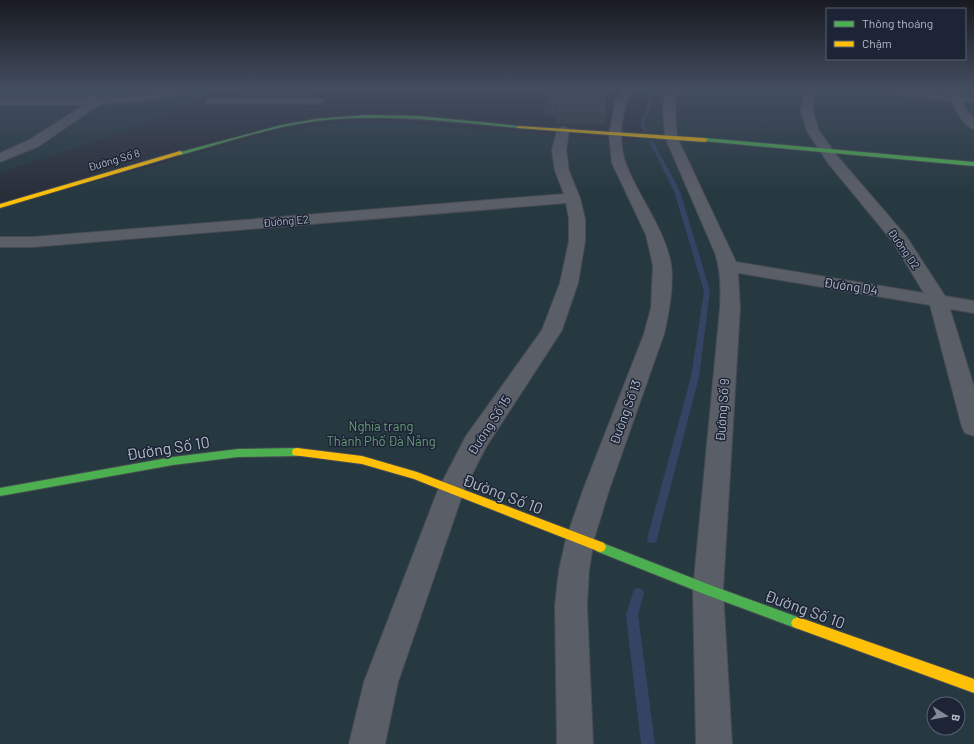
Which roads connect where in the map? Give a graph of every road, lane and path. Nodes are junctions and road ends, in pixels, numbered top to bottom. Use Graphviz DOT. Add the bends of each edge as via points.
graph roads {
  1 [pos="60,124"];
  2 [pos="295,124"];
  3 [pos="482,124"];
  4 [pos="617,124"];
  5 [pos="670,124"];
  6 [pos="811,124"];
  7 [pos="563,131"];
  8 [pos="615,135"];
  9 [pos="671,137"];
  10 [pos="827,151"];
  11 [pos="0,158"];
  12 [pos="974,164"];
  13 [pos="573,198"];
  14 [pos="0,206"];
  15 [pos="0,242"];
  16 [pos="728,266"];
  17 [pos="938,300"];
  18 [pos="974,307"];
  19 [pos="974,427"];
  20 [pos="451,490"];
  21 [pos="0,492"];
  22 [pos="580,540"];
  23 [pos="708,590"];
  24 [pos="974,686"];
  25 [pos="367,744"];
  26 [pos="575,744"];
  27 [pos="714,744"];
  1 -- 11 [label="street" via="34,143"];
  2 -- 14 [label="street, Đường Số 8" via="166,157"];
  3 -- 7 [label="street, Đường Số 8"];
  4 -- 8 [label="street, Đường Số 13"];
  5 -- 9 [label="street, Đường Số 9"];
  6 -- 10 [label="street, Đường D2"];
  7 -- 8 [label="street, Đường Số 8"];
  7 -- 13 [label="street, Đường Số 15" via="559,150 562,171"];
  8 -- 9 [label="street, Đường Số 8"];
  8 -- 22 [label="street, Đường Số 13" via="619,163 654,235 662,265 661,308"];
  9 -- 10 [label="street, Đường Số 8"];
  9 -- 16 [label="street, Đường Số 9" via="718,238"];
  10 -- 12 [label="street, Đường Số 8"];
  10 -- 17 [label="street, Đường D2" via="900,240"];
  13 -- 15 [label="street, Đường E2" via="33,242"];
  13 -- 20 [label="street, Đường Số 15" via="577,219 577,241 569,283 552,330 475,443"];
  16 -- 17 [label="street, Đường D4"];
  16 -- 23 [label="street, Đường Số 9" via="730,308"];
  17 -- 18 [label="street, Đường D4"];
  17 -- 19 [label="street, Đường D2"];
  20 -- 21 [label="street, Đường Số 10" via="417,476 362,460 301,452 238,454 173,461"];
  20 -- 22 [label="street, Đường Số 10"];
  20 -- 25 [label="street, Đường Số 15" via="381,682"];
  22 -- 23 [label="street, Đường Số 10"];
  22 -- 26 [label="street, Đường Số 13" via="571,605"];
  23 -- 24 [label="street, Đường Số 10"];
  23 -- 27 [label="street, Đường Số 9"];
}
